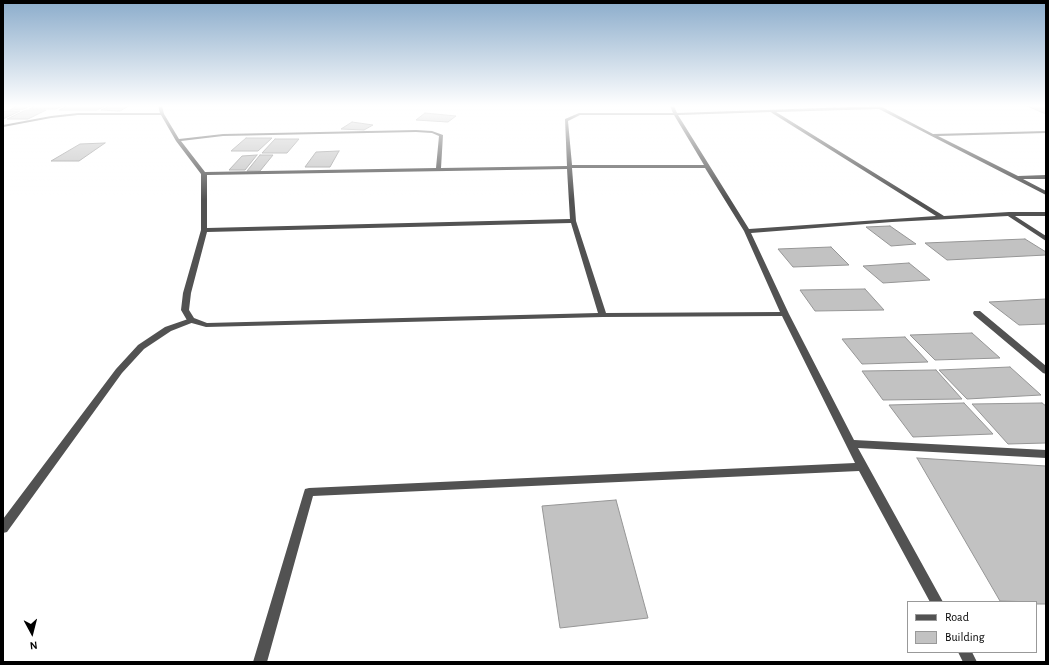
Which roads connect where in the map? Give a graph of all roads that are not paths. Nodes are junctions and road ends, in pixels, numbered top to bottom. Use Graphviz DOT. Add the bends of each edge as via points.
graph roads {
  1 [pos="176,137"];
  2 [pos="205,137"];
  3 [pos="441,137"];
  4 [pos="567,137"];
  5 [pos="689,137"];
  6 [pos="813,137"];
  7 [pos="936,137"];
  8 [pos="178,140"];
  9 [pos="707,166"];
  10 [pos="570,167"];
  11 [pos="438,170"];
  12 [pos="204,174"];
  13 [pos="1046,177"];
  14 [pos="1016,178"];
  15 [pos="1046,193"];
  16 [pos="1009,214"];
  17 [pos="1046,214"];
  18 [pos="942,217"];
  19 [pos="573,221"];
  20 [pos="204,230"];
  21 [pos="747,231"];
  22 [pos="1046,239"];
  23 [pos="977,313"];
  24 [pos="785,314"];
  25 [pos="603,315"];
  26 [pos="191,320"];
  27 [pos="1046,371"];
  28 [pos="852,444"];
  29 [pos="1046,454"];
  30 [pos="862,467"];
  31 [pos="3,528"];
  32 [pos="936,601"];
  33 [pos="966,653"];
  34 [pos="260,662"];
  35 [pos="970,662"];
  1 -- 8 [label="street"];
  2 -- 8 [label="street"];
  3 -- 11 [label="street"];
  4 -- 10 [label="street"];
  5 -- 9 [label="street"];
  6 -- 18 [label="street"];
  7 -- 14 [label="street"];
  8 -- 12 [label="street"];
  9 -- 10 [label="street"];
  9 -- 21 [label="street"];
  10 -- 11 [label="street"];
  10 -- 19 [label="street"];
  11 -- 12 [label="street"];
  12 -- 20 [label="street"];
  13 -- 14 [label="street"];
  14 -- 15 [label="street"];
  16 -- 17 [label="street"];
  16 -- 18 [label="street"];
  16 -- 22 [label="street"];
  18 -- 21 [label="street"];
  19 -- 20 [label="street"];
  19 -- 25 [label="street"];
  20 -- 26 [label="street" via="187,293 185,310"];
  21 -- 24 [label="street"];
  23 -- 27 [label="street"];
  24 -- 25 [label="street"];
  24 -- 28 [label="street"];
  25 -- 26 [label="street" via="206,326"];
  26 -- 31 [label="street" via="168,329 141,347 123,366"];
  28 -- 29 [label="street"];
  28 -- 30 [label="street"];
  30 -- 32 [label="street"];
  30 -- 34 [label="street" via="309,492"];
  33 -- 35 [label="street"];
}
